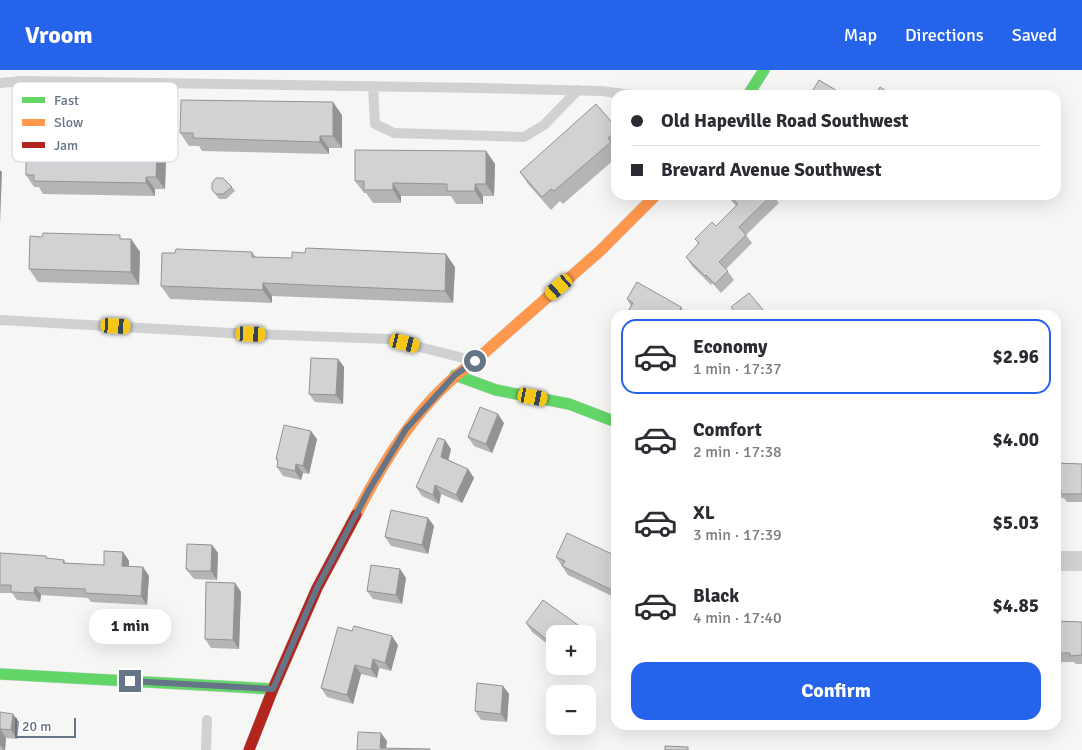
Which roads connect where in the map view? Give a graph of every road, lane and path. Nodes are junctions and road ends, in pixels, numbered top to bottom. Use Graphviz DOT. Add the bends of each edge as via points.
graph roads {
  1 [pos="764,70"];
  2 [pos="16,82"];
  3 [pos="100,82"];
  4 [pos="178,83"];
  5 [pos="374,86"];
  6 [pos="578,90"];
  7 [pos="751,90"];
  8 [pos="611,93"];
  9 [pos="651,200"];
  10 [pos="0,320"];
  11 [pos="475,361"];
  12 [pos="455,375"];
  13 [pos="611,420"];
  14 [pos="1061,561"];
  15 [pos="1082,561"];
  16 [pos="0,674"];
  17 [pos="273,689"];
  18 [pos="207,720"];
  19 [pos="206,750"];
  20 [pos="248,750"];
  1 -- 7 [label="street"];
  2 -- 3 [label="lane"];
  4 -- 5 [label="lane"];
  5 -- 6 [label="lane"];
  5 -- 6 [label="lane" via="375,124 394,133 524,137 544,126"];
  6 -- 8 [label="lane"];
  9 -- 11 [label="street" via="601,250"];
  10 -- 11 [label="lane" via="388,339"];
  11 -- 12 [label="street"];
  12 -- 13 [label="street" via="496,390 569,404"];
  12 -- 17 [label="street" via="406,429 369,490 317,588"];
  14 -- 15 [label="street"];
  16 -- 17 [label="street"];
  17 -- 20 [label="street"];
  18 -- 19 [label="lane"];
}
